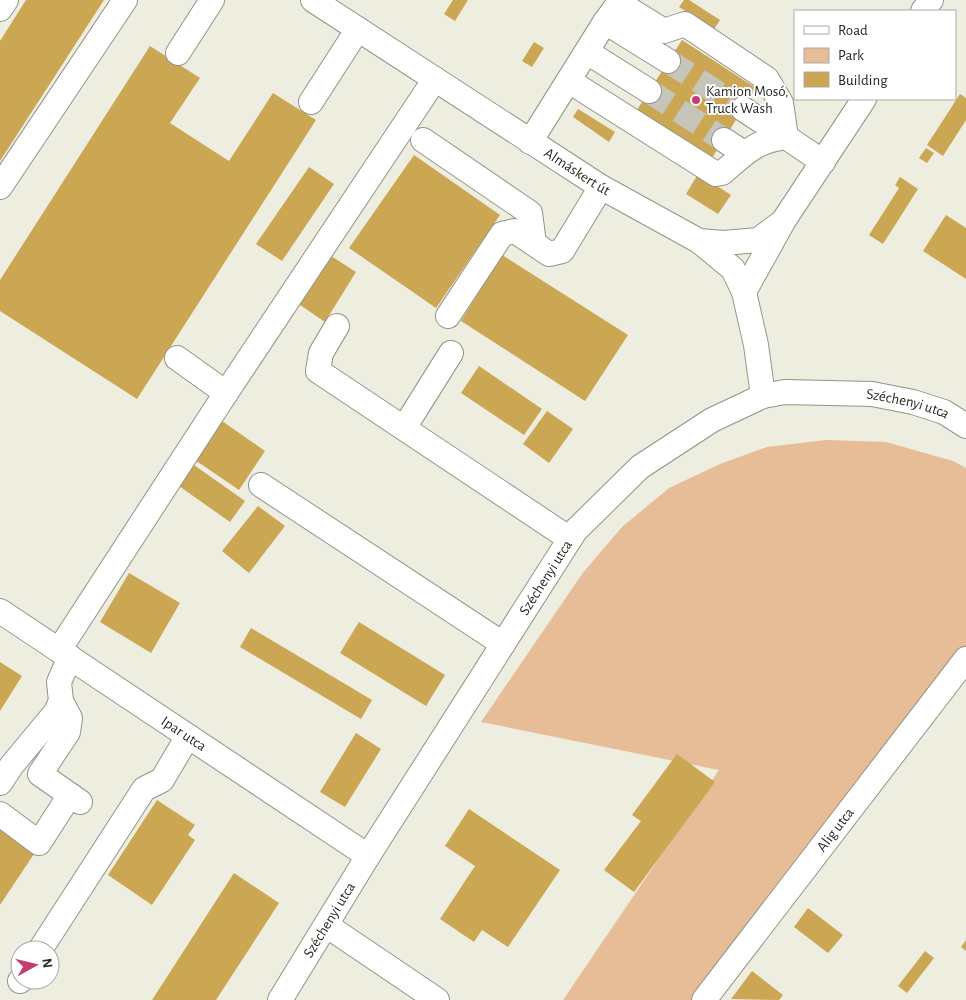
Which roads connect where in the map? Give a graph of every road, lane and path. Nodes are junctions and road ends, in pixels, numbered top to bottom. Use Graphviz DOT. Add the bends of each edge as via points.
graph roads {
  1 [pos="6,0"];
  2 [pos="125,0"];
  3 [pos="212,0"];
  4 [pos="315,1"];
  5 [pos="0,9"];
  6 [pos="605,22"];
  7 [pos="358,29"];
  8 [pos="588,52"];
  9 [pos="178,53"];
  10 [pos="668,61"];
  11 [pos="435,79"];
  12 [pos="569,81"];
  13 [pos="649,91"];
  14 [pos="863,100"];
  15 [pos="311,102"];
  16 [pos="744,109"];
  17 [pos="786,137"];
  18 [pos="423,140"];
  19 [pos="724,140"];
  20 [pos="530,142"];
  21 [pos="744,153"];
  22 [pos="823,162"];
  23 [pos="0,187"];
  24 [pos="601,187"];
  25 [pos="784,220"];
  26 [pos="699,241"];
  27 [pos="534,243"];
  28 [pos="744,292"];
  29 [pos="448,316"];
  30 [pos="337,326"];
  31 [pos="451,353"];
  32 [pos="178,358"];
  33 [pos="226,393"];
  34 [pos="764,396"];
  35 [pos="966,426"];
  36 [pos="404,428"];
  37 [pos="261,486"];
  38 [pos="570,539"];
  39 [pos="0,611"];
  40 [pos="503,644"];
  41 [pos="64,654"];
  42 [pos="966,659"];
  43 [pos="61,701"];
  44 [pos="188,736"];
  45 [pos="0,783"];
  46 [pos="0,814"];
  47 [pos="368,856"];
  48 [pos="326,924"];
  49 [pos="46,940"];
  50 [pos="280,1000"];
  51 [pos="437,1000"];
  52 [pos="704,1000"];
  1 -- 5 [label="street"];
  2 -- 23 [label="street"];
  3 -- 9 [label="street"];
  4 -- 7 [label="street, Almáskert út"];
  6 -- 8 [label="street"];
  6 -- 10 [label="street"];
  6 -- 17 [label="street" via="619,3 664,31 685,24 767,79 781,103"];
  7 -- 11 [label="street, Almáskert út"];
  7 -- 15 [label="street"];
  8 -- 12 [label="street"];
  8 -- 13 [label="street"];
  11 -- 20 [label="street, Almáskert út"];
  11 -- 33 [label="street"];
  12 -- 20 [label="street"];
  12 -- 21 [label="street" via="716,174 722,173"];
  14 -- 22 [label="street"];
  16 -- 17 [label="street"];
  17 -- 21 [label="street" via="750,147"];
  17 -- 22 [label="street"];
  18 -- 27 [label="street" via="530,213"];
  19 -- 21 [label="street"];
  20 -- 24 [label="street, Almáskert út"];
  22 -- 25 [label="street"];
  24 -- 26 [label="street, Almáskert út"];
  24 -- 27 [label="street" via="562,251 549,254"];
  25 -- 26 [label="street" via="758,240"];
  25 -- 28 [label="street"];
  26 -- 28 [label="street, Almáskert út" via="734,269"];
  27 -- 29 [label="street" via="515,231 502,234"];
  28 -- 34 [label="street, Almáskert út"];
  30 -- 36 [label="street" via="321,353 318,371"];
  31 -- 36 [label="street"];
  32 -- 33 [label="street"];
  33 -- 41 [label="street"];
  34 -- 35 [label="street, Széchenyi utca" via="785,392 872,394 944,412"];
  34 -- 38 [label="street, Széchenyi utca" via="712,420 640,468"];
  36 -- 38 [label="street"];
  37 -- 40 [label="street"];
  38 -- 40 [label="street, Széchenyi utca"];
  39 -- 41 [label="street, Ipar utca"];
  40 -- 47 [label="street, Széchenyi utca"];
  41 -- 43 [label="street" via="59,682"];
  41 -- 44 [label="street, Ipar utca"];
  42 -- 52 [label="street, Alig utca"];
  43 -- 45 [label="street" via="56,712"];
  43 -- 46 [label="street" via="70,718 68,732 40,774 75,799 38,843"];
  44 -- 47 [label="street, Ipar utca"];
  44 -- 49 [label="street" via="162,780 144,788"];
  47 -- 48 [label="street, Széchenyi utca"];
  48 -- 50 [label="street, Széchenyi utca"];
  48 -- 51 [label="street"];
}
